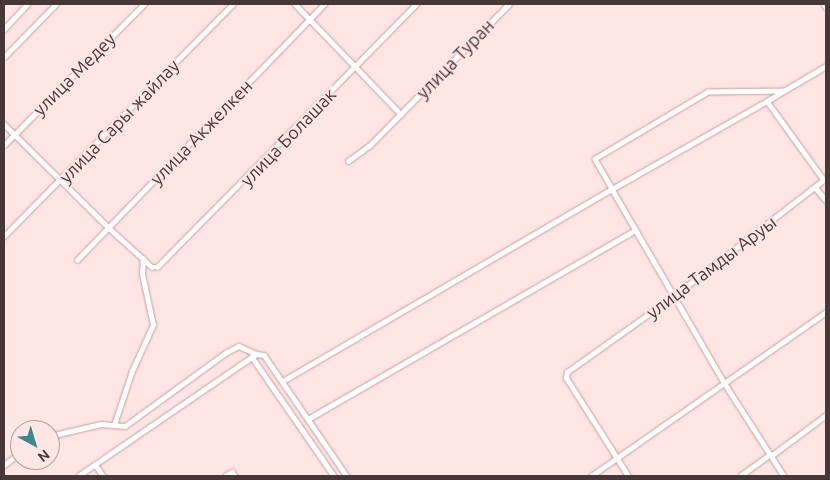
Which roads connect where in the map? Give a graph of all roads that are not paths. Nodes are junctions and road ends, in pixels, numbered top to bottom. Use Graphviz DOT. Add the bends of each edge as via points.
graph roads {
  1 [pos="27,4"];
  2 [pos="56,4"];
  3 [pos="144,4"];
  4 [pos="233,4"];
  5 [pos="295,4"];
  6 [pos="324,4"];
  7 [pos="416,4"];
  8 [pos="509,4"];
  9 [pos="309,19"];
  10 [pos="4,29"];
  11 [pos="4,57"];
  12 [pos="356,66"];
  13 [pos="826,66"];
  14 [pos="785,91"];
  15 [pos="767,101"];
  16 [pos="401,114"];
  17 [pos="4,124"];
  18 [pos="14,134"];
  19 [pos="4,145"];
  20 [pos="348,161"];
  21 [pos="825,179"];
  22 [pos="61,180"];
  23 [pos="816,187"];
  24 [pos="612,190"];
  25 [pos="826,200"];
  26 [pos="109,228"];
  27 [pos="635,230"];
  28 [pos="4,236"];
  29 [pos="143,259"];
  30 [pos="77,260"];
  31 [pos="674,296"];
  32 [pos="826,312"];
  33 [pos="254,356"];
  34 [pos="282,381"];
  35 [pos="725,384"];
  36 [pos="826,415"];
  37 [pos="308,420"];
  38 [pos="114,425"];
  39 [pos="60,433"];
  40 [pos="771,455"];
  41 [pos="615,459"];
  42 [pos="95,464"];
  43 [pos="78,476"];
  44 [pos="103,476"];
  45 [pos="225,476"];
  46 [pos="234,476"];
  47 [pos="334,476"];
  48 [pos="347,476"];
  49 [pos="592,476"];
  50 [pos="628,476"];
  51 [pos="740,476"];
  52 [pos="784,476"];
  1 -- 10 [label="street"];
  2 -- 11 [label="street"];
  3 -- 18 [label="street, улица Медеу"];
  4 -- 22 [label="street, улица Сары жайлау"];
  5 -- 9 [label="street"];
  6 -- 9 [label="street, улица Акжелкен"];
  7 -- 12 [label="street, улица Болашак"];
  8 -- 16 [label="street, улица Туран"];
  9 -- 12 [label="street"];
  9 -- 26 [label="street, улица Акжелкен"];
  12 -- 16 [label="street"];
  12 -- 29 [label="street, улица Болашак" via="157,268"];
  13 -- 14 [label="street"];
  14 -- 15 [label="street"];
  14 -- 24 [label="street" via="708,92 595,159"];
  15 -- 21 [label="street"];
  15 -- 24 [label="street"];
  16 -- 20 [label="street, улица Туран" via="369,146"];
  17 -- 18 [label="street"];
  18 -- 19 [label="street, улица Медеу"];
  18 -- 22 [label="street"];
  21 -- 23 [label="street, улица Тамды Аруы"];
  22 -- 26 [label="street"];
  22 -- 28 [label="street, улица Сары жайлау"];
  23 -- 25 [label="street"];
  23 -- 31 [label="street, улица Тамды Аруы"];
  24 -- 27 [label="street"];
  24 -- 34 [label="street"];
  26 -- 29 [label="street"];
  26 -- 30 [label="street, улица Акжелкен"];
  27 -- 31 [label="street"];
  27 -- 37 [label="street"];
  29 -- 38 [label="street" via="142,274 153,325 132,371"];
  31 -- 35 [label="street"];
  31 -- 41 [label="street, улица Тамды Аруы" via="567,372 566,378"];
  32 -- 35 [label="street"];
  33 -- 34 [label="street" via="264,355"];
  33 -- 38 [label="street" via="239,346 125,426"];
  33 -- 42 [label="street"];
  33 -- 47 [label="street"];
  34 -- 37 [label="street"];
  35 -- 40 [label="street"];
  35 -- 41 [label="street"];
  36 -- 40 [label="street"];
  37 -- 48 [label="street"];
  38 -- 39 [label="street" via="82,426"];
  40 -- 51 [label="street"];
  40 -- 52 [label="street"];
  41 -- 49 [label="street"];
  41 -- 50 [label="street, улица Тамды Аруы"];
  42 -- 43 [label="street"];
  42 -- 44 [label="street"];
  45 -- 46 [label="street" via="232,472"];
}
